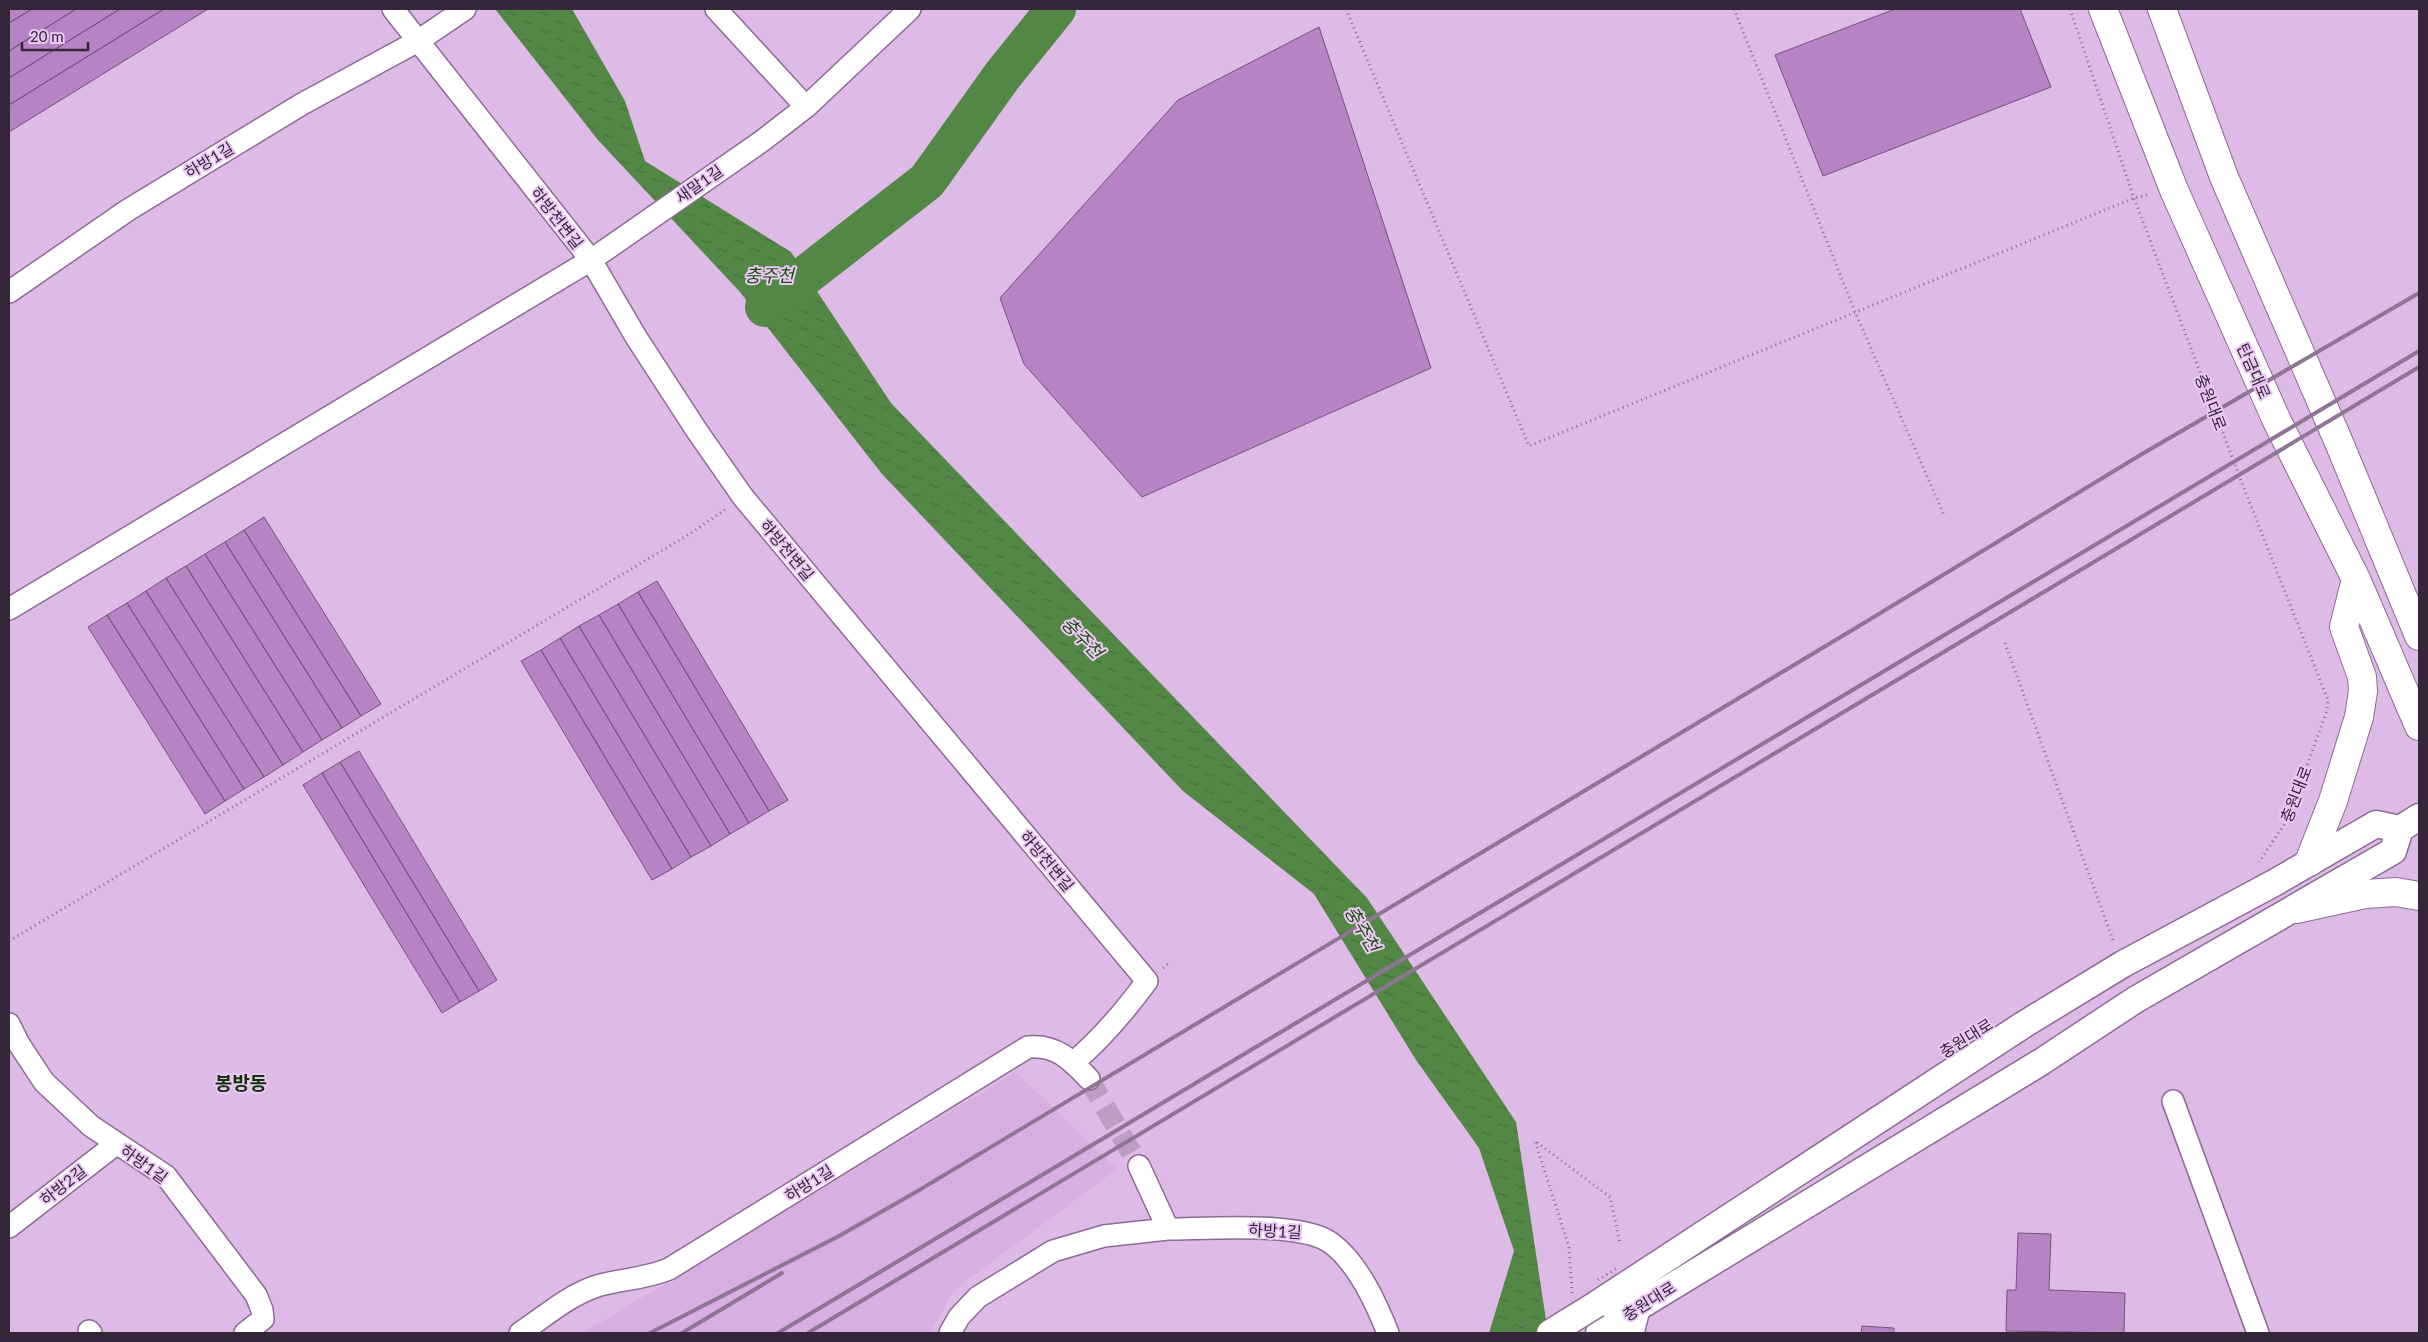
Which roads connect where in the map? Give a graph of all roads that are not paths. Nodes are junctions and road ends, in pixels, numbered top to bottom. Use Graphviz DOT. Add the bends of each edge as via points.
graph roads {
  1 [pos="393,9"];
  2 [pos="465,9"];
  3 [pos="716,9"];
  4 [pos="910,9"];
  5 [pos="2103,9"];
  6 [pos="2162,9"];
  7 [pos="418,41"];
  8 [pos="806,107"];
  9 [pos="591,260"];
  10 [pos="9,292"];
  11 [pos="2356,579"];
  12 [pos="9,608"];
  13 [pos="2412,610"];
  14 [pos="2419,636"];
  15 [pos="2419,726"];
  16 [pos="2410,823"];
  17 [pos="2309,862"];
  18 [pos="2419,896"];
  19 [pos="2296,908"];
  20 [pos="9,1024"];
  21 [pos="1074,1062"];
  22 [pos="1089,1079"];
  23 [pos="2173,1101"];
  24 [pos="116,1144"];
  25 [pos="1139,1166"];
  26 [pos="9,1227"];
  27 [pos="1168,1229"];
  28 [pos="1640,1306"];
  29 [pos="1601,1332"];
  30 [pos="245,1333"];
  31 [pos="520,1333"];
  32 [pos="950,1333"];
  33 [pos="1388,1333"];
  34 [pos="1550,1333"];
  35 [pos="1633,1333"];
  36 [pos="2258,1333"];
  1 -- 7 [label="street, 하방천변길"];
  2 -- 7 [label="street, 하방1길"];
  3 -- 8 [label="street"];
  4 -- 8 [label="street, 새말1길"];
  5 -- 11 [label="main road, 탄금대로" via="2174,190 2277,422"];
  6 -- 13 [label="main road" via="2224,177"];
  7 -- 9 [label="street, 하방천변길"];
  7 -- 10 [label="street, 하방1길" via="302,104 128,210"];
  8 -- 9 [label="street, 새말1길"];
  9 -- 12 [label="street, 새말1길"];
  9 -- 21 [label="street, 하방천변길" via="656,368 744,498 1147,980 1094,1046"];
  11 -- 15 [label="main road, 탄금대로"];
  11 -- 17 [label="main road" via="2344,627 2362,677 2359,717 2334,800"];
  13 -- 14 [label="main road"];
  16 -- 17 [label="street, 충원대로" via="2376,824"];
  16 -- 19 [label="street, 충원대로" via="2393,852"];
  17 -- 34 [label="street, 충원대로, bridge" via="2123,964 2023,1025"];
  18 -- 19 [label="main road" via="2396,892 2365,894"];
  19 -- 28 [label="street, 충원대로" via="2135,1000 2041,1062"];
  20 -- 24 [label="street, 하방1길" via="18,1044 44,1082 91,1126"];
  21 -- 22 [label="street, 하방1길"];
  21 -- 31 [label="street, 하방1길" via="1053,1049 1028,1047 669,1269 582,1292"];
  23 -- 36 [label="street"];
  24 -- 26 [label="street, 하방2길"];
  24 -- 30 [label="street, 하방1길" via="166,1176 256,1295 263,1319"];
  25 -- 27 [label="street"];
  27 -- 32 [label="street, 하방1길" via="1104,1236 1053,1251 978,1297 959,1317"];
  27 -- 33 [label="street, 하방1길" via="1312,1233 1331,1243 1353,1265"];
  28 -- 29 [label="street, 충원대로"];
  28 -- 35 [label="street"];
}
